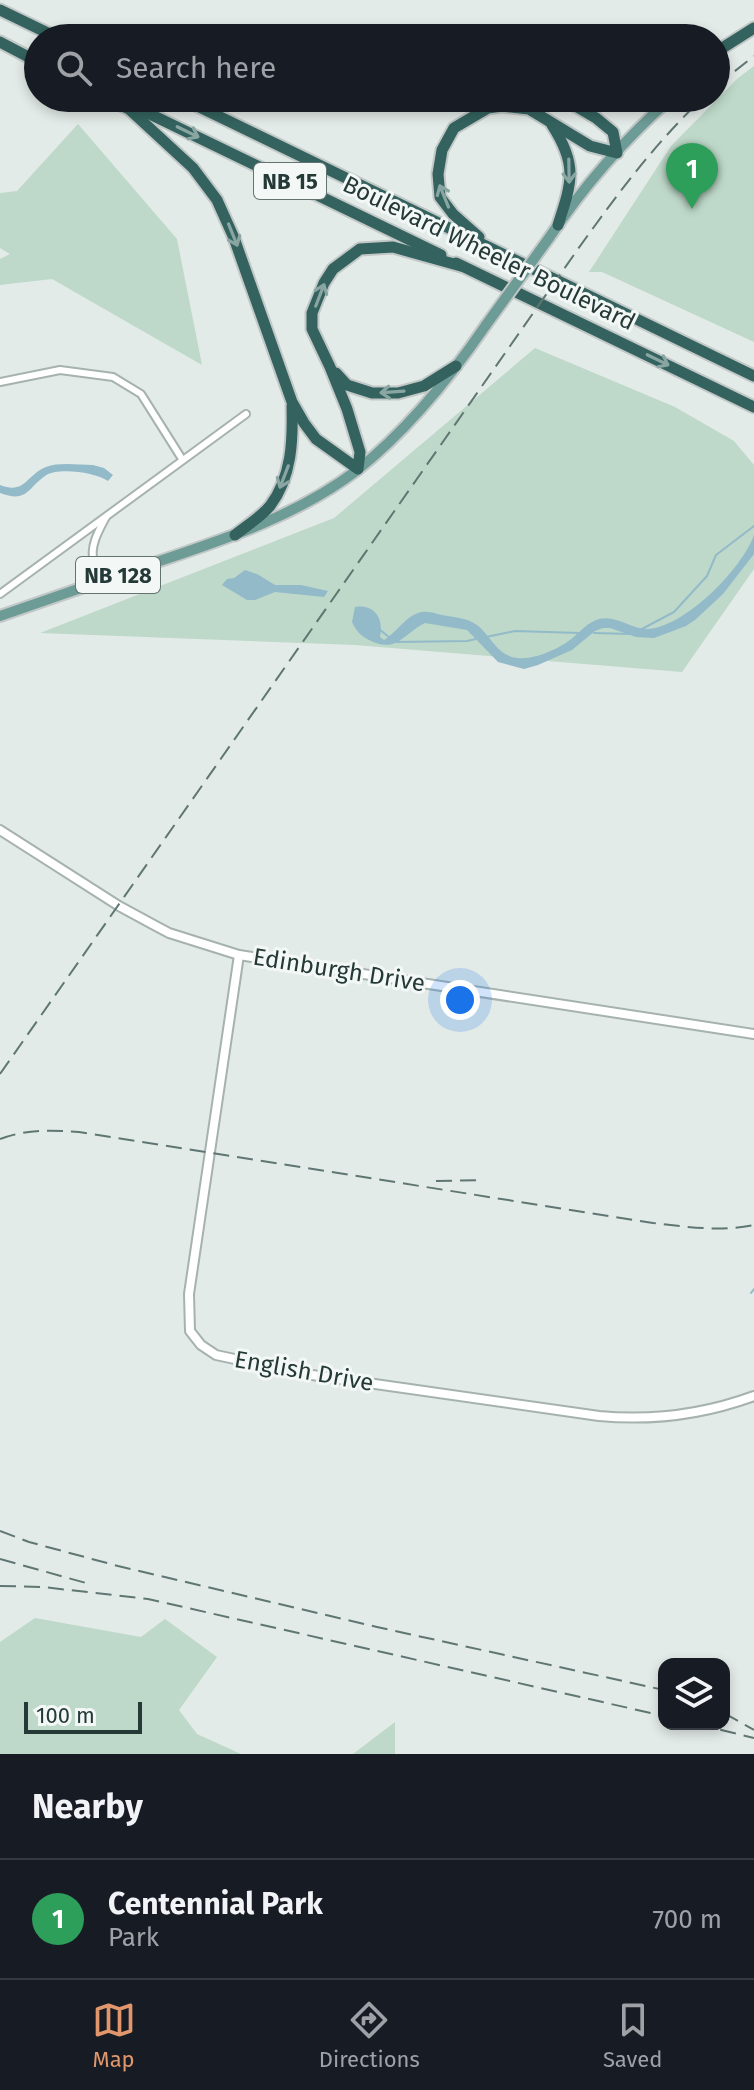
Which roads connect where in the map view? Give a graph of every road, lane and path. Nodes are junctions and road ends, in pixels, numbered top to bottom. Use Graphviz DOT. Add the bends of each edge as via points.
graph roads {
  1 [pos="0,10"];
  2 [pos="29,24"];
  3 [pos="754,28"];
  4 [pos="0,42"];
  5 [pos="730,43"];
  6 [pos="730,48"];
  7 [pos="24,54"];
  8 [pos="132,112"];
  9 [pos="147,112"];
  10 [pos="210,112"];
  11 [pos="481,112"];
  12 [pos="534,112"];
  13 [pos="586,112"];
  14 [pos="657,112"];
  15 [pos="549,122"];
  16 [pos="617,153"];
  17 [pos="558,225"];
  18 [pos="496,251"];
  19 [pos="461,266"];
  20 [pos="456,366"];
  21 [pos="330,367"];
  22 [pos="754,376"];
  23 [pos="0,382"];
  24 [pos="292,402"];
  25 [pos="754,407"];
  26 [pos="246,414"];
  27 [pos="182,459"];
  28 [pos="358,469"];
  29 [pos="108,514"];
  30 [pos="235,535"];
  31 [pos="106,579"];
  32 [pos="0,594"];
  33 [pos="0,616"];
  34 [pos="0,830"];
  35 [pos="239,955"];
  36 [pos="754,1034"];
  37 [pos="754,1396"];
  1 -- 2 [label="highway"];
  3 -- 5 [label="highway"];
  3 -- 6 [label="main road"];
  4 -- 7 [label="highway"];
  8 -- 24 [label="highway, one-way" via="193,168 217,200"];
  9 -- 19 [label="highway, Boulevard Wheeler Boulevard / NB 15, one-way"];
  10 -- 18 [label="highway, Boulevard Wheeler Boulevard / NB 15"];
  18 -- 11 [label="highway, one-way" via="440,197 442,150 454,128"];
  12 -- 15 [label="highway, one-way"];
  13 -- 16 [label="highway" via="613,132"];
  14 -- 16 [label="main road, NB 128"];
  15 -- 16 [label="highway" via="590,146"];
  15 -- 17 [label="highway, one-way" via="569,158 571,177"];
  16 -- 17 [label="main road, NB 128"];
  17 -- 20 [label="main road, NB 128, bridge"];
  18 -- 22 [label="highway, Boulevard Wheeler Boulevard / NB 15"];
  21 -- 19 [label="highway, one-way" via="312,329 312,313 333,269 360,249 393,247"];
  19 -- 25 [label="highway, Boulevard Wheeler Boulevard / NB 15, one-way"];
  20 -- 21 [label="highway, one-way" via="424,386 398,393 372,393 347,385"];
  20 -- 28 [label="main road, NB 128"];
  21 -- 28 [label="highway" via="360,452"];
  23 -- 27 [label="street" via="60,370 113,377 141,394"];
  24 -- 28 [label="highway" via="316,439"];
  24 -- 30 [label="highway, one-way" via="291,457 282,485 270,507"];
  26 -- 27 [label="street"];
  27 -- 29 [label="street"];
  28 -- 30 [label="main road, NB 128" via="307,502"];
  29 -- 31 [label="street" via="93,548 94,563"];
  29 -- 32 [label="street"];
  30 -- 31 [label="main road, NB 128"];
  31 -- 33 [label="main road, NB 128"];
  34 -- 35 [label="street, Edinburgh Drive" via="169,933"];
  35 -- 36 [label="street, Edinburgh Drive"];
  35 -- 37 [label="street, English Drive" via="189,1294 190,1331 201,1345 216,1355 305,1374 599,1416 672,1416"];
}
